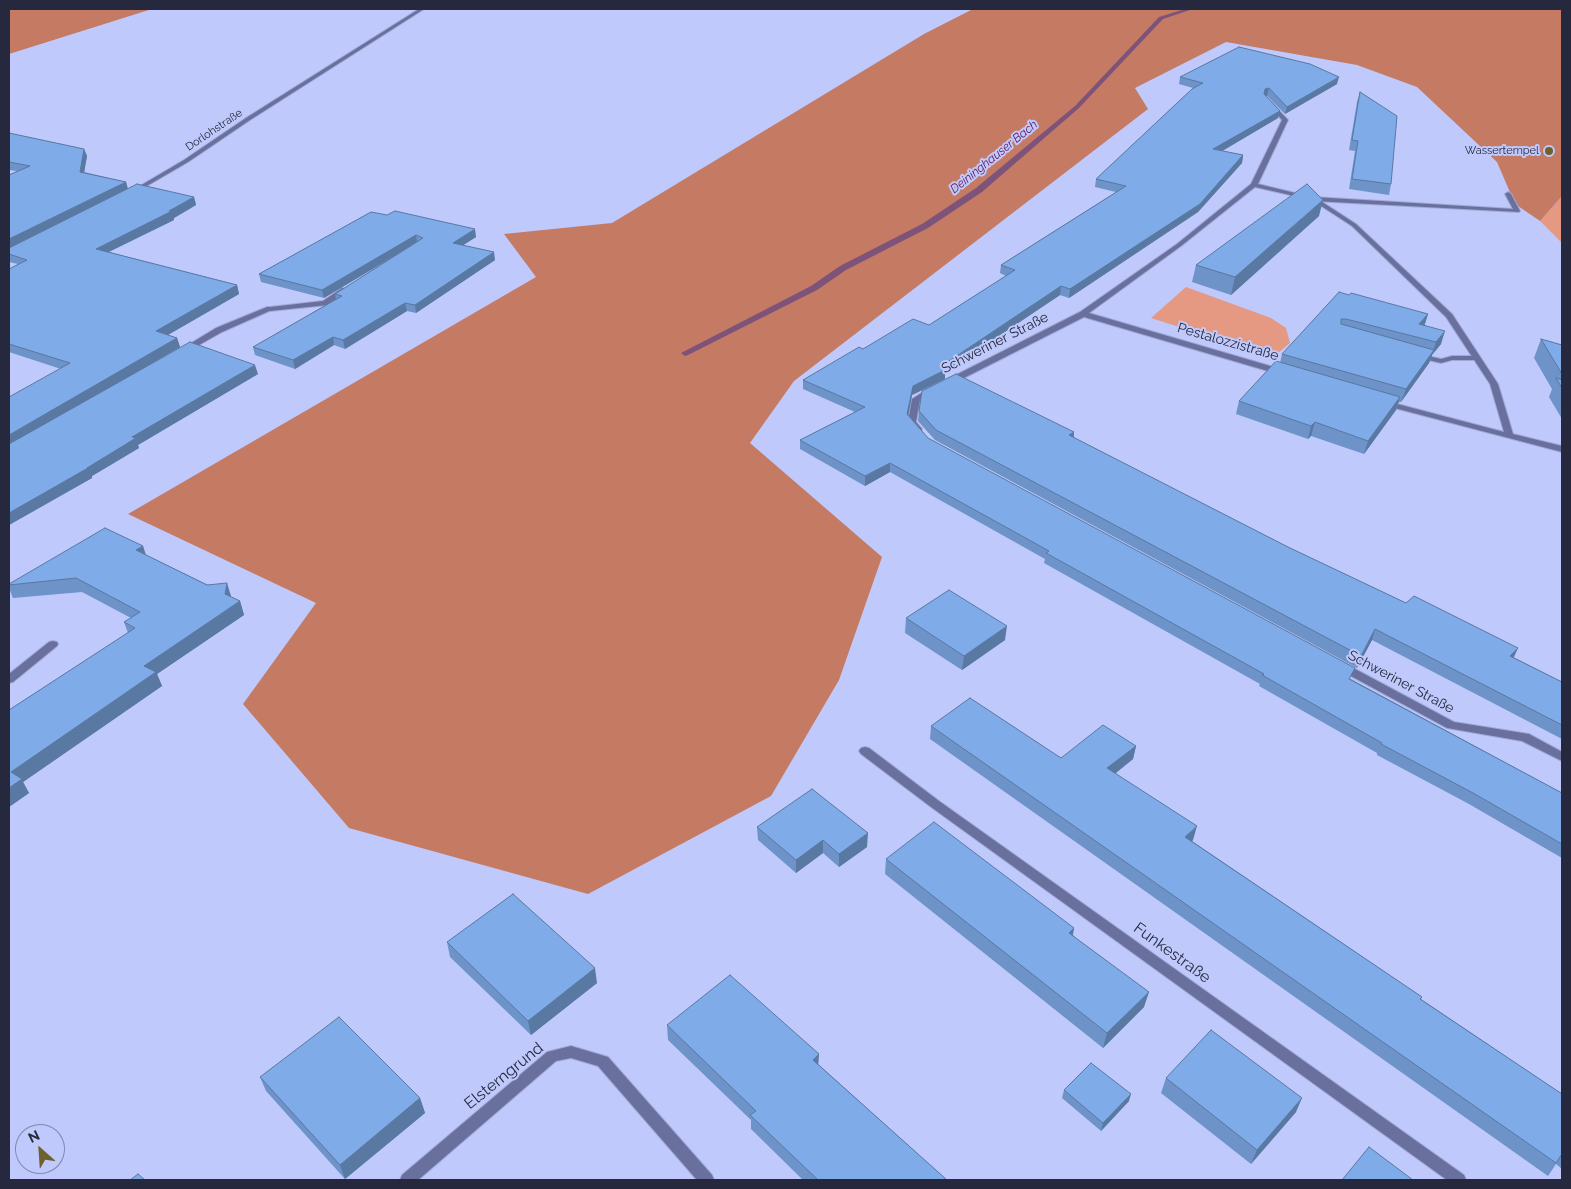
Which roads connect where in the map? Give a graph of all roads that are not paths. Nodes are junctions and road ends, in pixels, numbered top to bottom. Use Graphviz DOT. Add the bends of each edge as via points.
graph roads {
  1 [pos="422,9"];
  2 [pos="1266,99"];
  3 [pos="1254,185"];
  4 [pos="128,194"];
  5 [pos="1508,194"];
  6 [pos="1314,200"];
  7 [pos="349,288"];
  8 [pos="1083,314"];
  9 [pos="1405,351"];
  10 [pos="177,354"];
  11 [pos="1476,358"];
  12 [pos="1291,375"];
  13 [pos="1377,400"];
  14 [pos="925,436"];
  15 [pos="1509,436"];
  16 [pos="1562,449"];
  17 [pos="53,644"];
  18 [pos="1330,660"];
  19 [pos="9,679"];
  20 [pos="865,751"];
  21 [pos="1562,757"];
  22 [pos="407,1180"];
  23 [pos="707,1180"];
  24 [pos="1460,1180"];
  1 -- 4 [label="street, Dorlohstraße" via="186,161"];
  2 -- 3 [label="street, Schweriner Straße" via="1285,120"];
  3 -- 6 [label="street"];
  3 -- 8 [label="street, Schweriner Straße" via="1179,245"];
  5 -- 6 [label="street" via="1517,211"];
  6 -- 11 [label="street" via="1354,225 1449,316"];
  7 -- 10 [label="street" via="325,303 270,309 219,330"];
  8 -- 12 [label="street, Pestalozzistraße"];
  8 -- 14 [label="street, Schweriner Straße" via="916,399 912,422"];
  9 -- 11 [label="street" via="1441,360"];
  11 -- 15 [label="street" via="1494,384"];
  13 -- 15 [label="street"];
  15 -- 16 [label="street"];
  17 -- 19 [label="street"];
  18 -- 21 [label="street, Schweriner Straße" via="1451,725 1525,737"];
  20 -- 24 [label="street, Funkestraße"];
  22 -- 23 [label="street, Elsterngrund" via="552,1056 571,1052 603,1062"];
}
